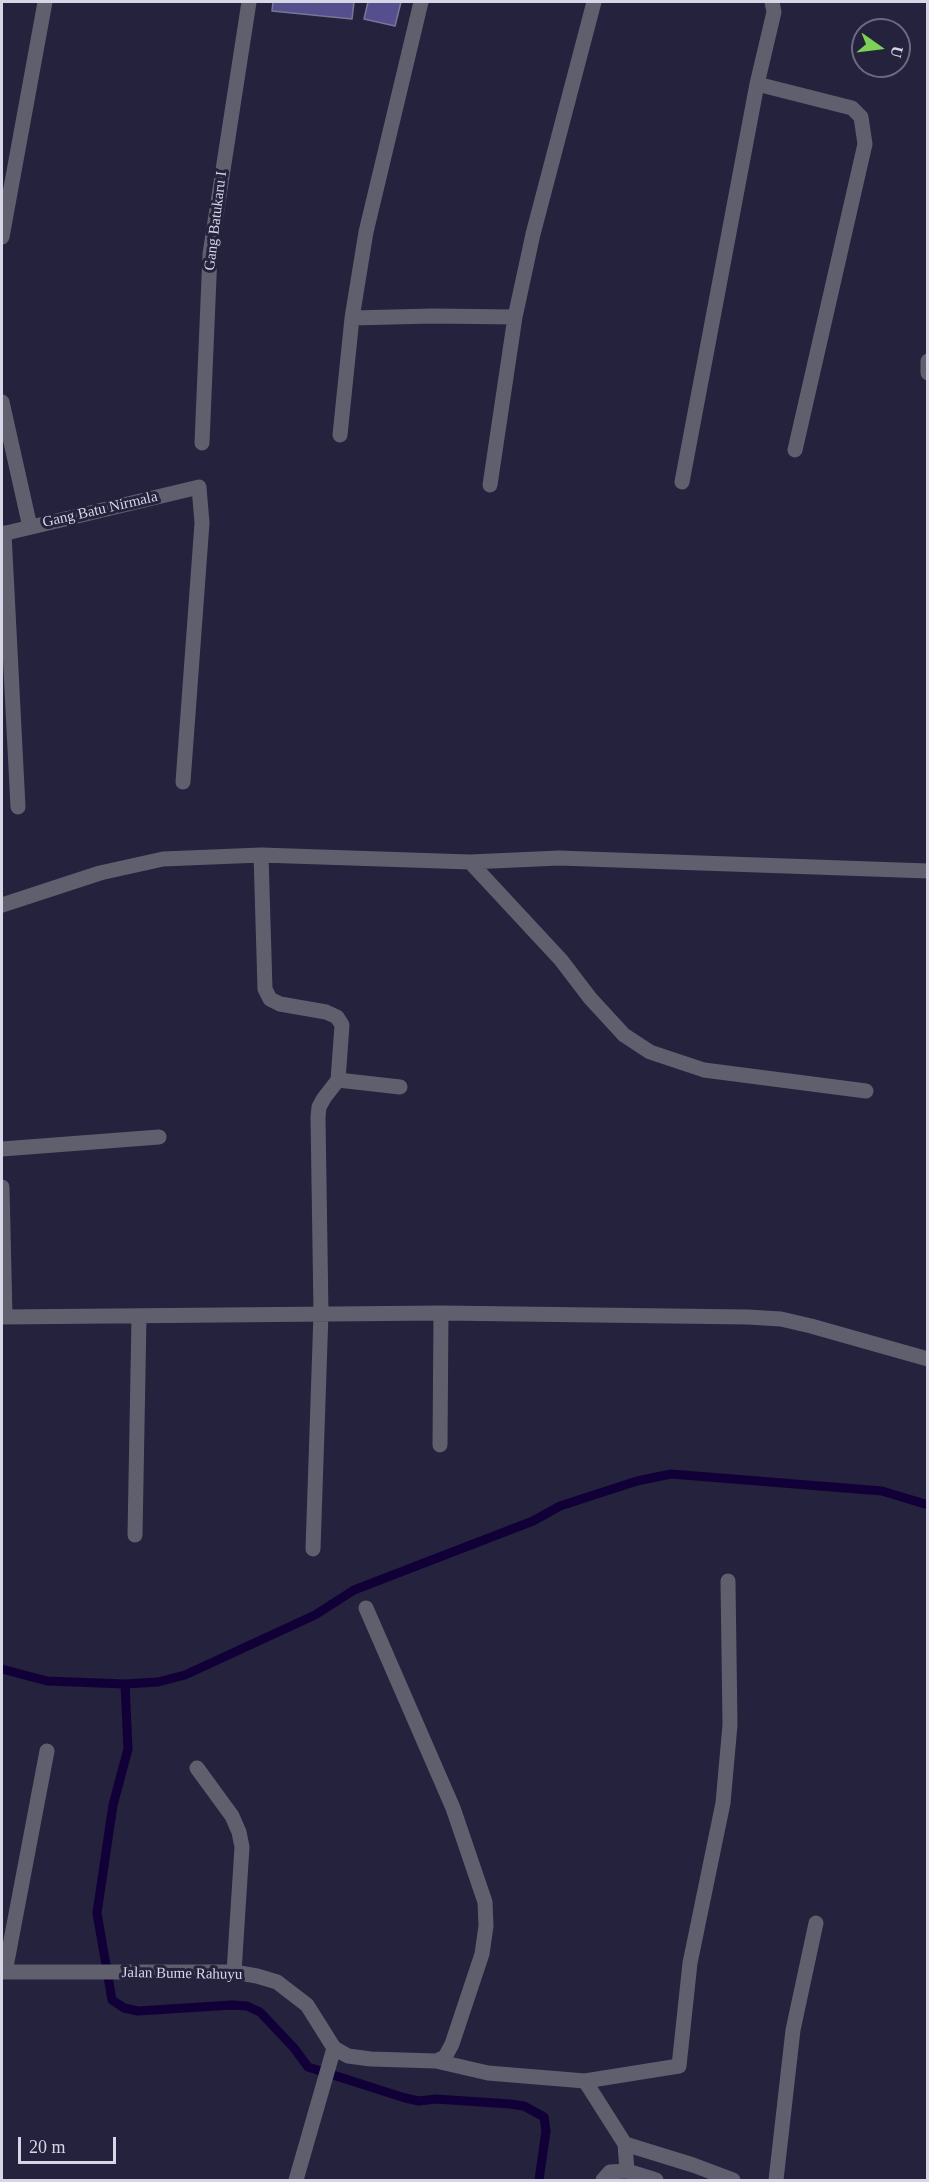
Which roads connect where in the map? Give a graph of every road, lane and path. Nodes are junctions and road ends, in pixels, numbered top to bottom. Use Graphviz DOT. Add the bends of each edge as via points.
graph roads {
  1 [pos="45,2"];
  2 [pos="249,2"];
  3 [pos="421,2"];
  4 [pos="594,2"];
  5 [pos="772,2"];
  6 [pos="758,84"];
  7 [pos="2,237"];
  8 [pos="515,317"];
  9 [pos="352,318"];
  10 [pos="927,361"];
  11 [pos="927,373"];
  12 [pos="2,402"];
  13 [pos="340,435"];
  14 [pos="202,443"];
  15 [pos="795,450"];
  16 [pos="682,483"];
  17 [pos="490,485"];
  18 [pos="30,527"];
  19 [pos="3,533"];
  20 [pos="183,782"];
  21 [pos="18,807"];
  22 [pos="261,855"];
  23 [pos="470,862"];
  24 [pos="927,871"];
  25 [pos="2,905"];
  26 [pos="338,1080"];
  27 [pos="400,1087"];
  28 [pos="866,1090"];
  29 [pos="159,1137"];
  30 [pos="2,1149"];
  31 [pos="2,1187"];
  32 [pos="321,1313"];
  33 [pos="441,1313"];
  34 [pos="3,1317"];
  35 [pos="139,1317"];
  36 [pos="927,1359"];
  37 [pos="440,1445"];
  38 [pos="135,1535"];
  39 [pos="313,1550"];
  40 [pos="728,1581"];
  41 [pos="366,1608"];
  42 [pos="47,1750"];
  43 [pos="197,1768"];
  44 [pos="816,1923"];
  45 [pos="3,1972"];
  46 [pos="234,1972"];
  47 [pos="334,2048"];
  48 [pos="436,2061"];
  49 [pos="585,2080"];
  50 [pos="625,2144"];
  51 [pos="627,2171"];
  52 [pos="296,2181"];
  53 [pos="603,2181"];
  54 [pos="656,2181"];
  55 [pos="733,2181"];
  56 [pos="776,2181"];
  1 -- 7 [label="street"];
  2 -- 14 [label="street, Gang Batukaru I" via="210,254"];
  3 -- 9 [label="street" via="366,232"];
  4 -- 8 [label="street"];
  5 -- 6 [label="street" via="774,12"];
  6 -- 15 [label="street" via="852,108 861,117 865,144"];
  6 -- 16 [label="street"];
  8 -- 9 [label="street"];
  8 -- 17 [label="street"];
  9 -- 13 [label="street"];
  10 -- 11 [label="street"];
  12 -- 18 [label="street"];
  18 -- 19 [label="street, Gang Batu Nirmala"];
  18 -- 20 [label="street, Gang Batu Nirmala" via="199,486 202,523"];
  19 -- 21 [label="street"];
  22 -- 23 [label="street"];
  22 -- 25 [label="street" via="163,859 100,873"];
  22 -- 26 [label="street" via="265,989 270,999 280,1004 337,1017 342,1025"];
  23 -- 24 [label="street" via="560,858"];
  23 -- 28 [label="street" via="624,1035 650,1052 704,1070"];
  26 -- 27 [label="street"];
  26 -- 32 [label="street" via="319,1107 318,1117"];
  29 -- 30 [label="street"];
  31 -- 34 [label="street"];
  32 -- 33 [label="street"];
  32 -- 35 [label="street"];
  32 -- 39 [label="street"];
  33 -- 36 [label="street" via="781,1319"];
  33 -- 37 [label="street"];
  34 -- 35 [label="street"];
  35 -- 38 [label="street"];
  40 -- 49 [label="street" via="730,1725 723,1803 690,1963 679,2066"];
  41 -- 48 [label="street" via="453,1808 485,1902 482,1954 452,2044 445,2057"];
  42 -- 45 [label="street"];
  43 -- 46 [label="street" via="232,1816 242,1847"];
  44 -- 56 [label="street" via="794,2030"];
  45 -- 46 [label="street, Jalan Bume Rahuyu"];
  46 -- 47 [label="street, Jalan Bume Rahuyu" via="277,1982 291,1992 307,2005"];
  47 -- 48 [label="street" via="348,2056 371,2059"];
  47 -- 52 [label="street"];
  48 -- 49 [label="street" via="488,2073"];
  49 -- 50 [label="street"];
  50 -- 51 [label="street"];
  50 -- 55 [label="street"];
  51 -- 53 [label="street" via="610,2172"];
  51 -- 54 [label="street"];
}
